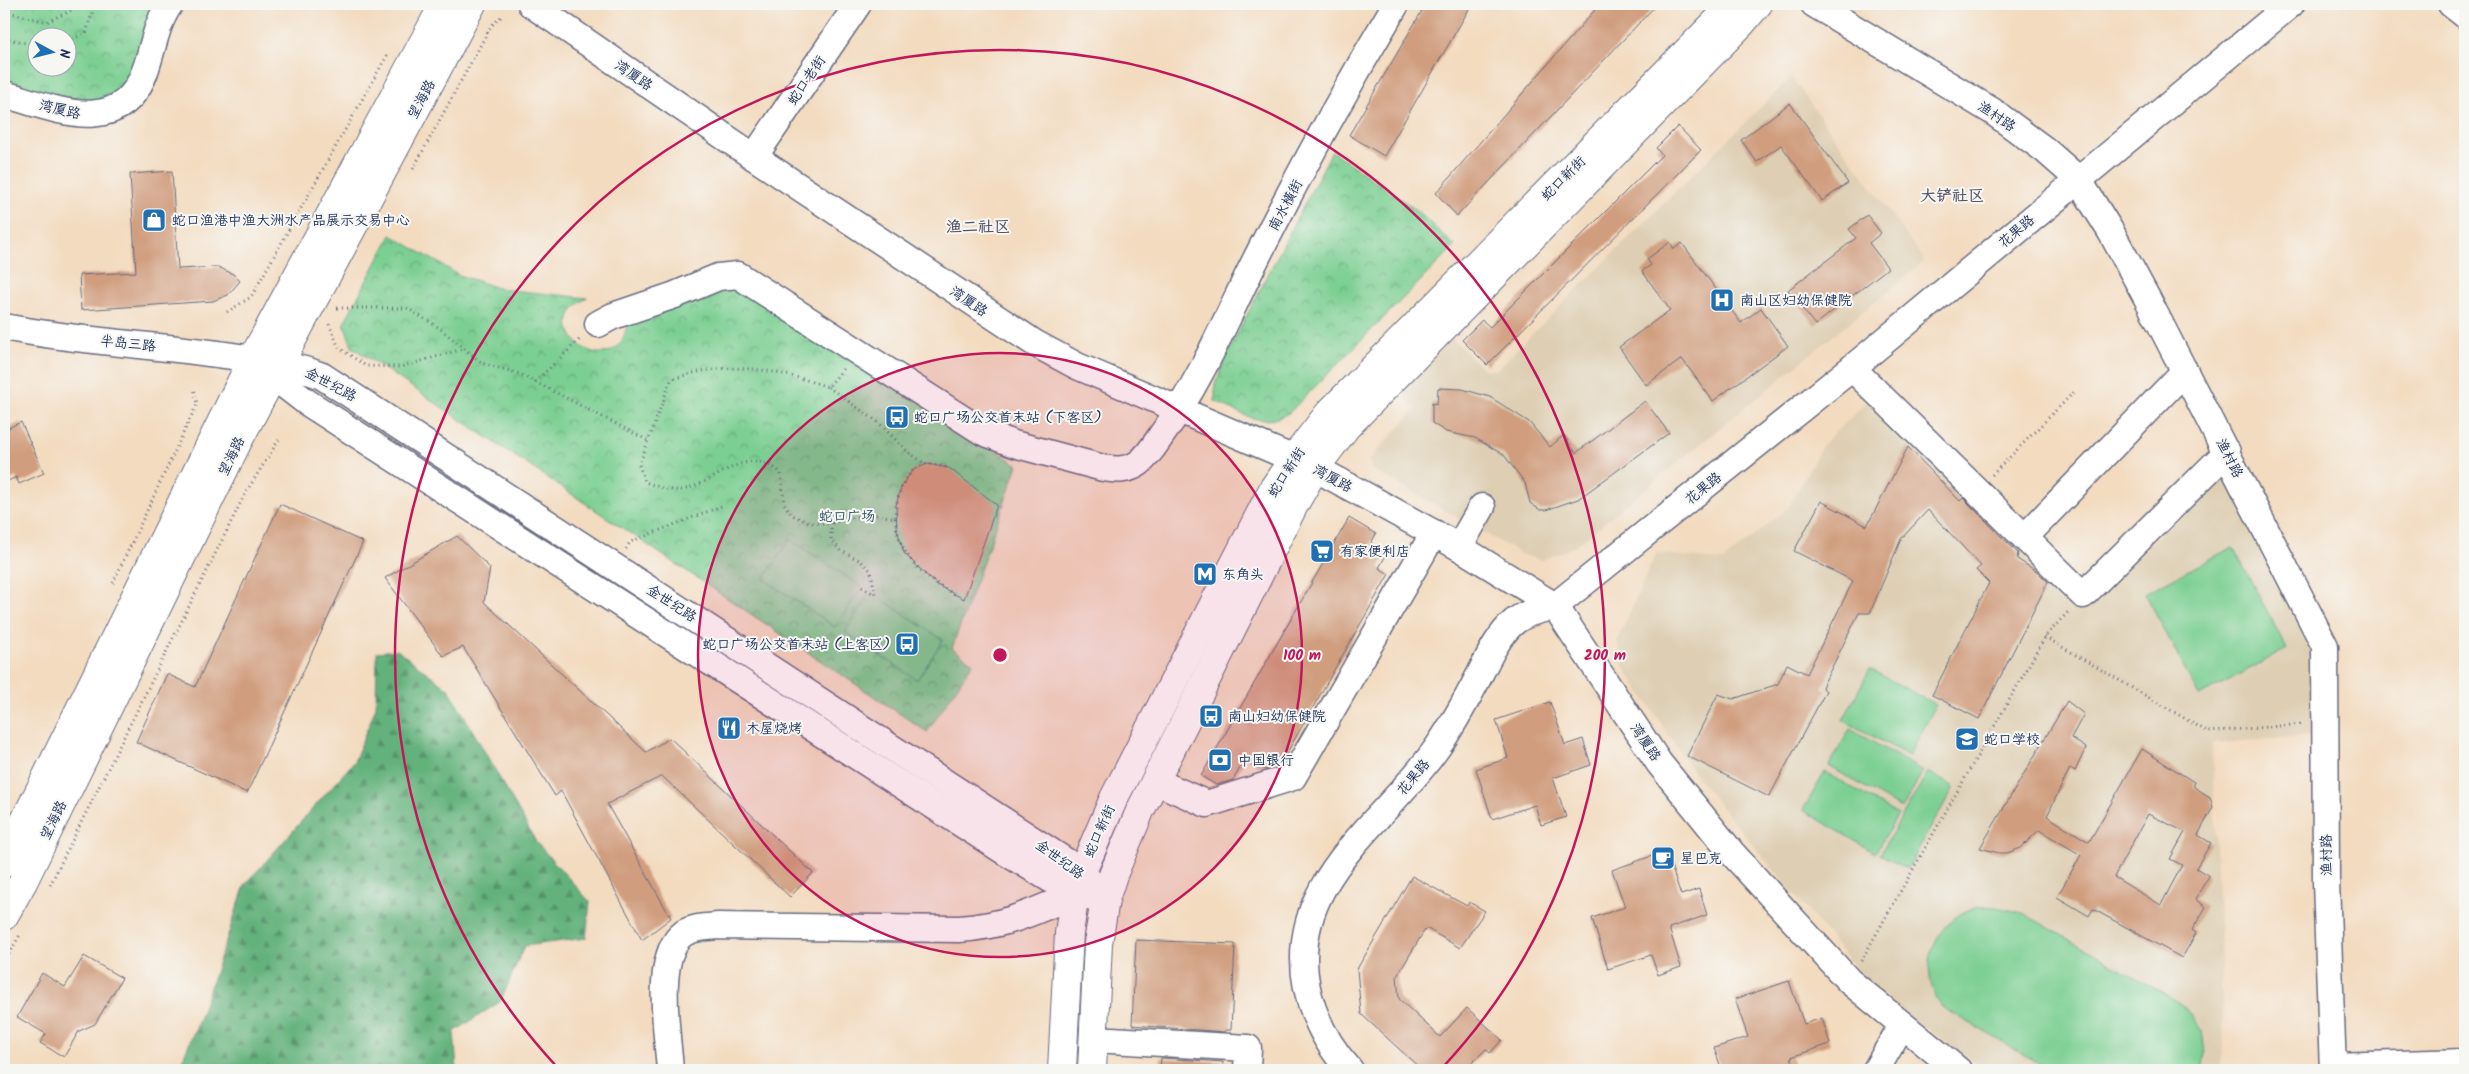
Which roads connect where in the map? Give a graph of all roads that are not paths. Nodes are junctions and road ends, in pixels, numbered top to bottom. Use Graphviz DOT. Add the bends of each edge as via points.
graph roads {
  1 [pos="170,4"];
  2 [pos="444,4"];
  3 [pos="472,4"];
  4 [pos="531,4"];
  5 [pos="858,4"];
  6 [pos="1396,4"];
  7 [pos="1734,4"];
  8 [pos="1758,4"];
  9 [pos="1814,4"];
  10 [pos="2291,4"];
  11 [pos="2451,4"];
  12 [pos="2465,15"];
  13 [pos="4,94"];
  14 [pos="754,157"];
  15 [pos="2078,179"];
  16 [pos="598,324"];
  17 [pos="4,327"];
  18 [pos="268,366"];
  19 [pos="1852,368"];
  20 [pos="2185,371"];
  21 [pos="1180,410"];
  22 [pos="2227,452"];
  23 [pos="1305,463"];
  24 [pos="478,476"];
  25 [pos="468,506"];
  26 [pos="1482,507"];
  27 [pos="1434,533"];
  28 [pos="2025,537"];
  29 [pos="1458,547"];
  30 [pos="1556,606"];
  31 [pos="1155,781"];
  32 [pos="4,863"];
  33 [pos="1078,883"];
  34 [pos="1105,900"];
  35 [pos="13,924"];
  36 [pos="1902,1025"];
  37 [pos="1094,1039"];
  38 [pos="2465,1062"];
  39 [pos="2333,1068"];
  40 [pos="670,1070"];
  41 [pos="1062,1070"];
  42 [pos="1092,1070"];
  43 [pos="1247,1070"];
  44 [pos="1350,1070"];
  45 [pos="1876,1070"];
  46 [pos="1958,1070"];
  1 -- 13 [label="street, 湾厦路" via="160,24 143,78 134,93 121,104 88,116"];
  2 -- 18 [label="main road, 望海路"];
  3 -- 18 [label="main road, 望海路"];
  4 -- 14 [label="street, 湾厦路"];
  5 -- 14 [label="street, 蛇口老街"];
  6 -- 21 [label="street, 南水横街" via="1306,166"];
  7 -- 23 [label="main road, 蛇口新街" via="1319,424"];
  8 -- 23 [label="main road, 蛇口新街" via="1346,427"];
  9 -- 15 [label="street, 渔村路" via="1992,111 2046,150"];
  10 -- 15 [label="street, 花果路"];
  11 -- 12 [label="street"];
  14 -- 21 [label="street, 湾厦路" via="1036,344 1077,366"];
  15 -- 19 [label="street, 花果路"];
  15 -- 20 [label="street, 渔村路" via="2111,232"];
  16 -- 21 [label="street, 南水横街" via="718,276 732,274 744,278 983,432 1014,444 1103,468 1129,469 1139,463"];
  17 -- 18 [label="street, 半岛三路" via="48,335 210,352"];
  18 -- 24 [label="street, 金世纪路" via="306,370 335,383"];
  18 -- 25 [label="street, 金世纪路" via="305,401"];
  18 -- 32 [label="main road, 望海路"];
  18 -- 35 [label="main road, 望海路" via="23,882"];
  19 -- 28 [label="street"];
  19 -- 30 [label="street, 花果路"];
  20 -- 22 [label="street, 渔村路"];
  20 -- 28 [label="street"];
  21 -- 23 [label="street, 湾厦路"];
  22 -- 28 [label="street" via="2083,595"];
  22 -- 39 [label="street, 渔村路" via="2325,646 2326,882"];
  23 -- 27 [label="street, 湾厦路"];
  23 -- 31 [label="main road, 蛇口新街" via="1295,503"];
  23 -- 33 [label="main road, 蛇口新街" via="1273,489 1114,798"];
  24 -- 25 [label="street" via="461,476 456,484"];
  24 -- 33 [label="street, 金世纪路" via="614,565"];
  25 -- 33 [label="street, 金世纪路"];
  26 -- 29 [label="street"];
  27 -- 29 [label="street, 湾厦路"];
  27 -- 31 [label="street" via="1293,777 1207,804"];
  29 -- 30 [label="street, 湾厦路"];
  30 -- 36 [label="street, 湾厦路" via="1659,762 1732,853 1849,981"];
  30 -- 44 [label="street, 花果路" via="1528,613 1501,637 1453,725 1435,751 1346,853 1321,888 1306,930 1305,978 1317,1023"];
  31 -- 34 [label="main road, 蛇口新街" via="1122,851"];
  33 -- 34 [label="street, 金世纪路"];
  33 -- 40 [label="street" via="1014,920 988,927 718,926 684,933 673,945 664,982"];
  33 -- 41 [label="main road, 蛇口新街" via="1066,968"];
  34 -- 37 [label="main road, 蛇口新街" via="1098,943"];
  36 -- 45 [label="street"];
  36 -- 46 [label="street, 湾厦路"];
  37 -- 42 [label="main road, 蛇口新街"];
  37 -- 43 [label="street" via="1248,1048"];
  38 -- 39 [label="street"];
}
